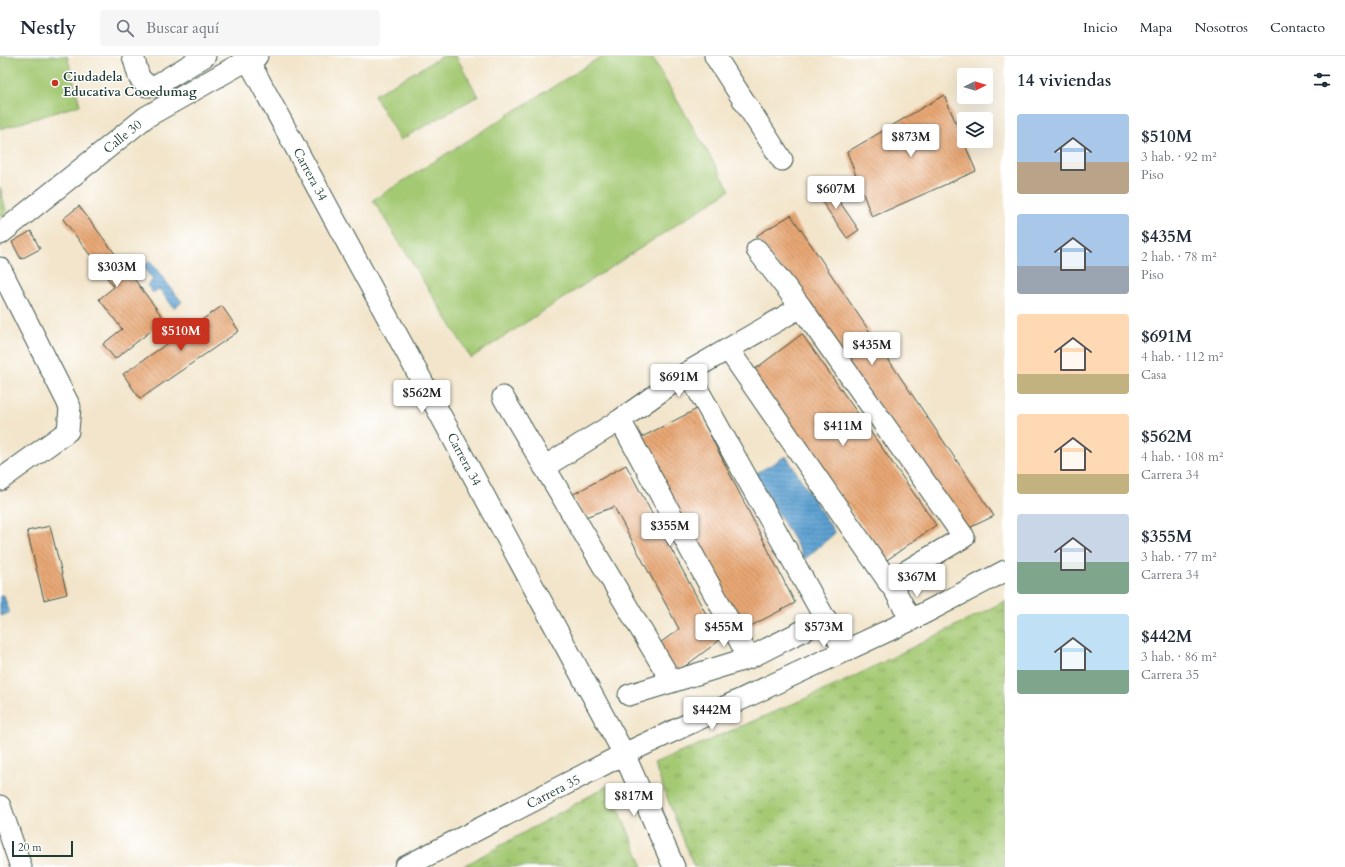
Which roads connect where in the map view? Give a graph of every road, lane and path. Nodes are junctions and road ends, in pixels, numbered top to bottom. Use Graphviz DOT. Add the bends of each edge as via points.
graph roads {
  1 [pos="133,56"];
  2 [pos="205,56"];
  3 [pos="715,56"];
  4 [pos="251,57"];
  5 [pos="782,160"];
  6 [pos="0,234"];
  7 [pos="757,250"];
  8 [pos="0,268"];
  9 [pos="801,306"];
  10 [pos="728,349"];
  11 [pos="688,372"];
  12 [pos="503,397"];
  13 [pos="620,420"];
  14 [pos="544,467"];
  15 [pos="0,480"];
  16 [pos="1005,571"];
  17 [pos="888,582"];
  18 [pos="826,619"];
  19 [pos="911,620"];
  20 [pos="846,651"];
  21 [pos="749,658"];
  22 [pos="672,682"];
  23 [pos="630,695"];
  24 [pos="624,754"];
  25 [pos="0,806"];
  26 [pos="12,857"];
  27 [pos="405,867"];
  28 [pos="674,867"];
  1 -- 2 [label="street" via="139,77 147,86 155,86"];
  3 -- 5 [label="street"];
  4 -- 6 [label="street, Calle 30" via="146,117"];
  4 -- 24 [label="street, Carrera 34"];
  7 -- 9 [label="street"];
  8 -- 15 [label="street" via="70,407 68,431"];
  9 -- 10 [label="street"];
  9 -- 17 [label="street" via="964,537"];
  10 -- 11 [label="street"];
  10 -- 17 [label="street"];
  11 -- 13 [label="street"];
  11 -- 18 [label="street"];
  12 -- 14 [label="street"];
  13 -- 14 [label="street"];
  13 -- 21 [label="street"];
  14 -- 22 [label="street"];
  16 -- 19 [label="street, Carrera 35"];
  17 -- 19 [label="street"];
  18 -- 20 [label="street"];
  18 -- 21 [label="street"];
  19 -- 20 [label="street, Carrera 35"];
  20 -- 24 [label="street, Carrera 35"];
  21 -- 22 [label="street"];
  22 -- 23 [label="street"];
  24 -- 27 [label="street, Carrera 35"];
  24 -- 28 [label="street, Carrera 34"];
  25 -- 26 [label="street"];
}
